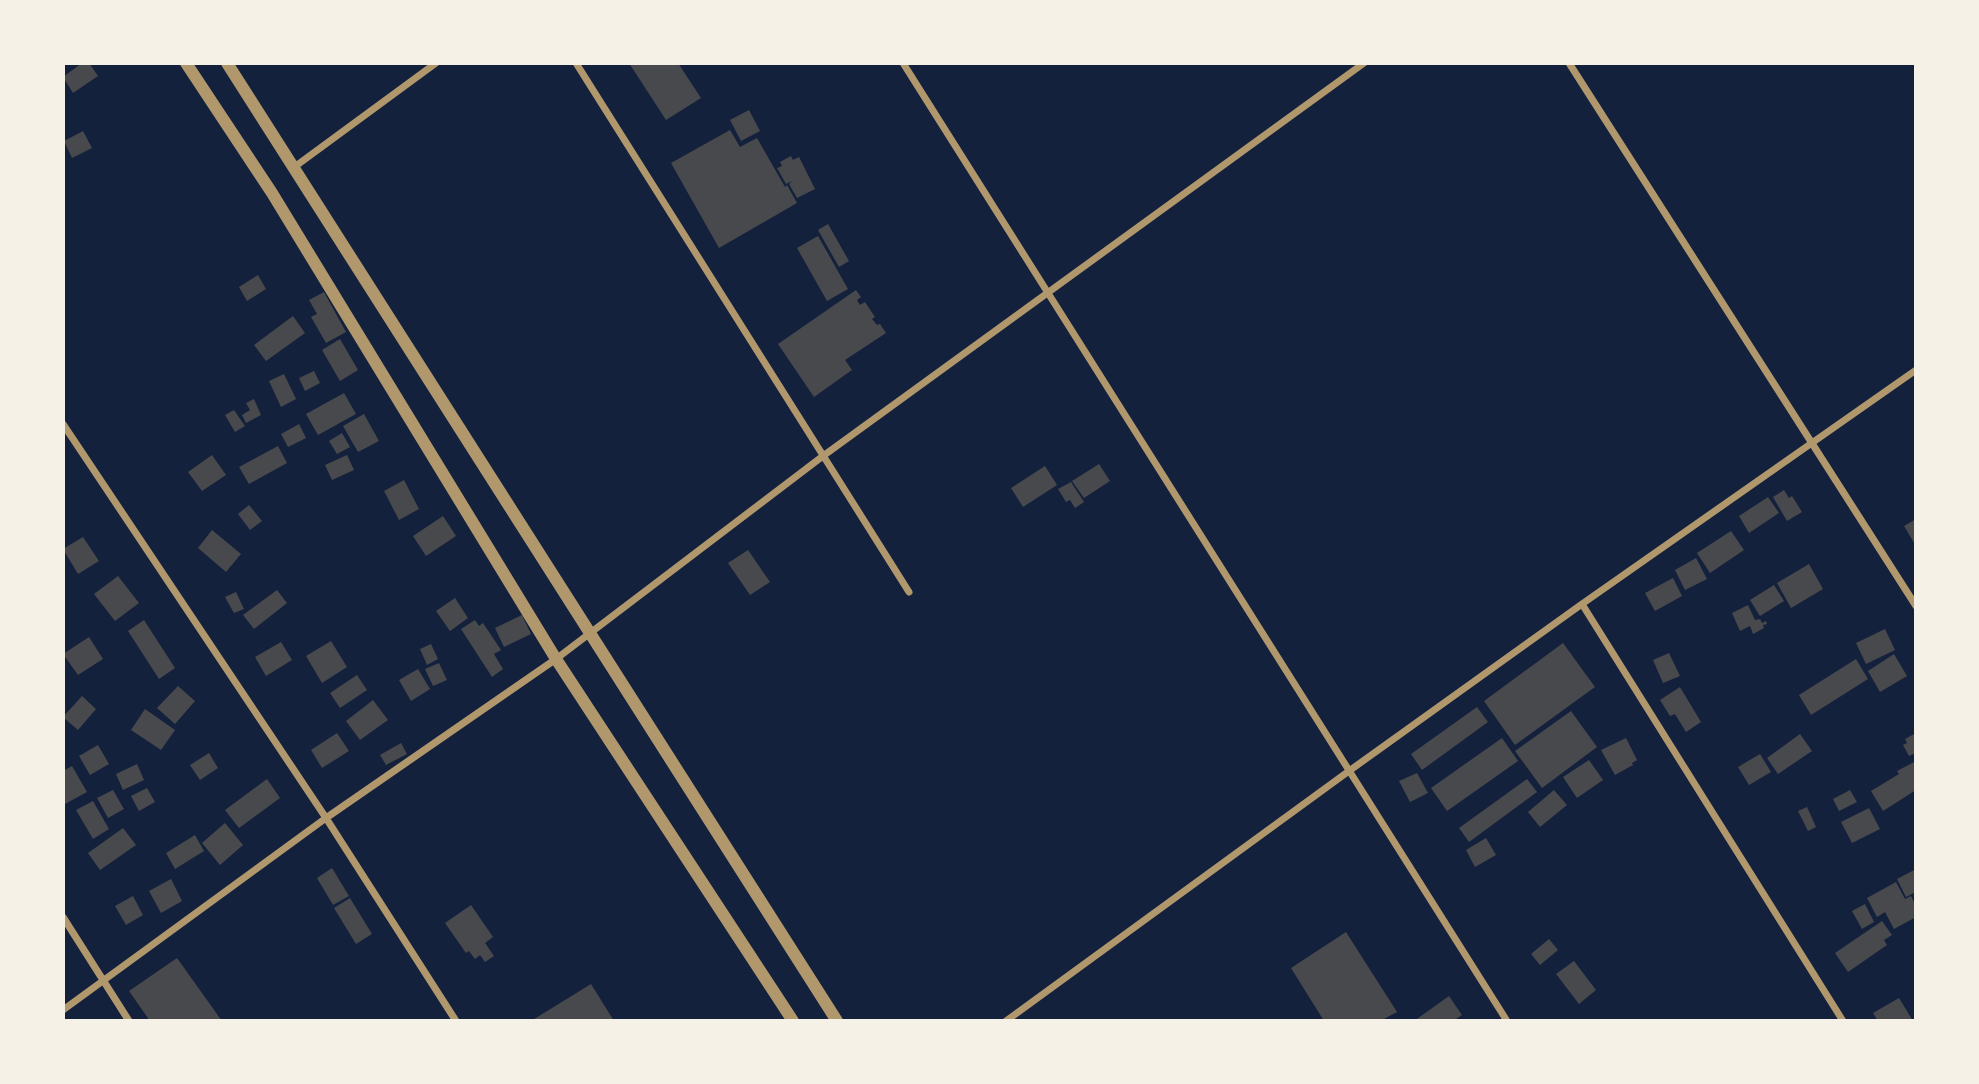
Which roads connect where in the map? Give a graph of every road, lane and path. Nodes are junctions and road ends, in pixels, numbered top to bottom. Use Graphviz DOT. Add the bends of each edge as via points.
graph roads {
  1 [pos="186,63"];
  2 [pos="227,63"];
  3 [pos="436,63"];
  4 [pos="576,63"];
  5 [pos="903,63"];
  6 [pos="1364,63"];
  7 [pos="1569,63"];
  8 [pos="293,168"];
  9 [pos="1048,293"];
  10 [pos="1916,370"];
  11 [pos="63,424"];
  12 [pos="1812,443"];
  13 [pos="823,456"];
  14 [pos="909,592"];
  15 [pos="1582,604"];
  16 [pos="1916,606"];
  17 [pos="590,634"];
  18 [pos="556,659"];
  19 [pos="1349,771"];
  20 [pos="326,818"];
  21 [pos="63,917"];
  22 [pos="103,981"];
  23 [pos="63,1010"];
  24 [pos="129,1021"];
  25 [pos="456,1021"];
  26 [pos="793,1021"];
  27 [pos="837,1021"];
  28 [pos="1006,1021"];
  29 [pos="1507,1021"];
  30 [pos="1843,1021"];
  1 -- 18 [label="street" via="272,192"];
  2 -- 8 [label="street"];
  3 -- 8 [label="street"];
  4 -- 13 [label="street"];
  5 -- 9 [label="street"];
  6 -- 9 [label="street"];
  7 -- 12 [label="street"];
  8 -- 17 [label="street"];
  9 -- 13 [label="street"];
  9 -- 19 [label="street"];
  10 -- 12 [label="street"];
  11 -- 20 [label="street"];
  12 -- 15 [label="street"];
  12 -- 16 [label="street"];
  13 -- 14 [label="street"];
  13 -- 17 [label="street"];
  15 -- 19 [label="street"];
  15 -- 30 [label="street"];
  17 -- 18 [label="street"];
  17 -- 27 [label="street"];
  18 -- 20 [label="street"];
  18 -- 26 [label="street"];
  19 -- 28 [label="street"];
  19 -- 29 [label="street"];
  20 -- 22 [label="street"];
  20 -- 25 [label="street"];
  21 -- 22 [label="street"];
  22 -- 23 [label="street"];
  22 -- 24 [label="street"];
}
